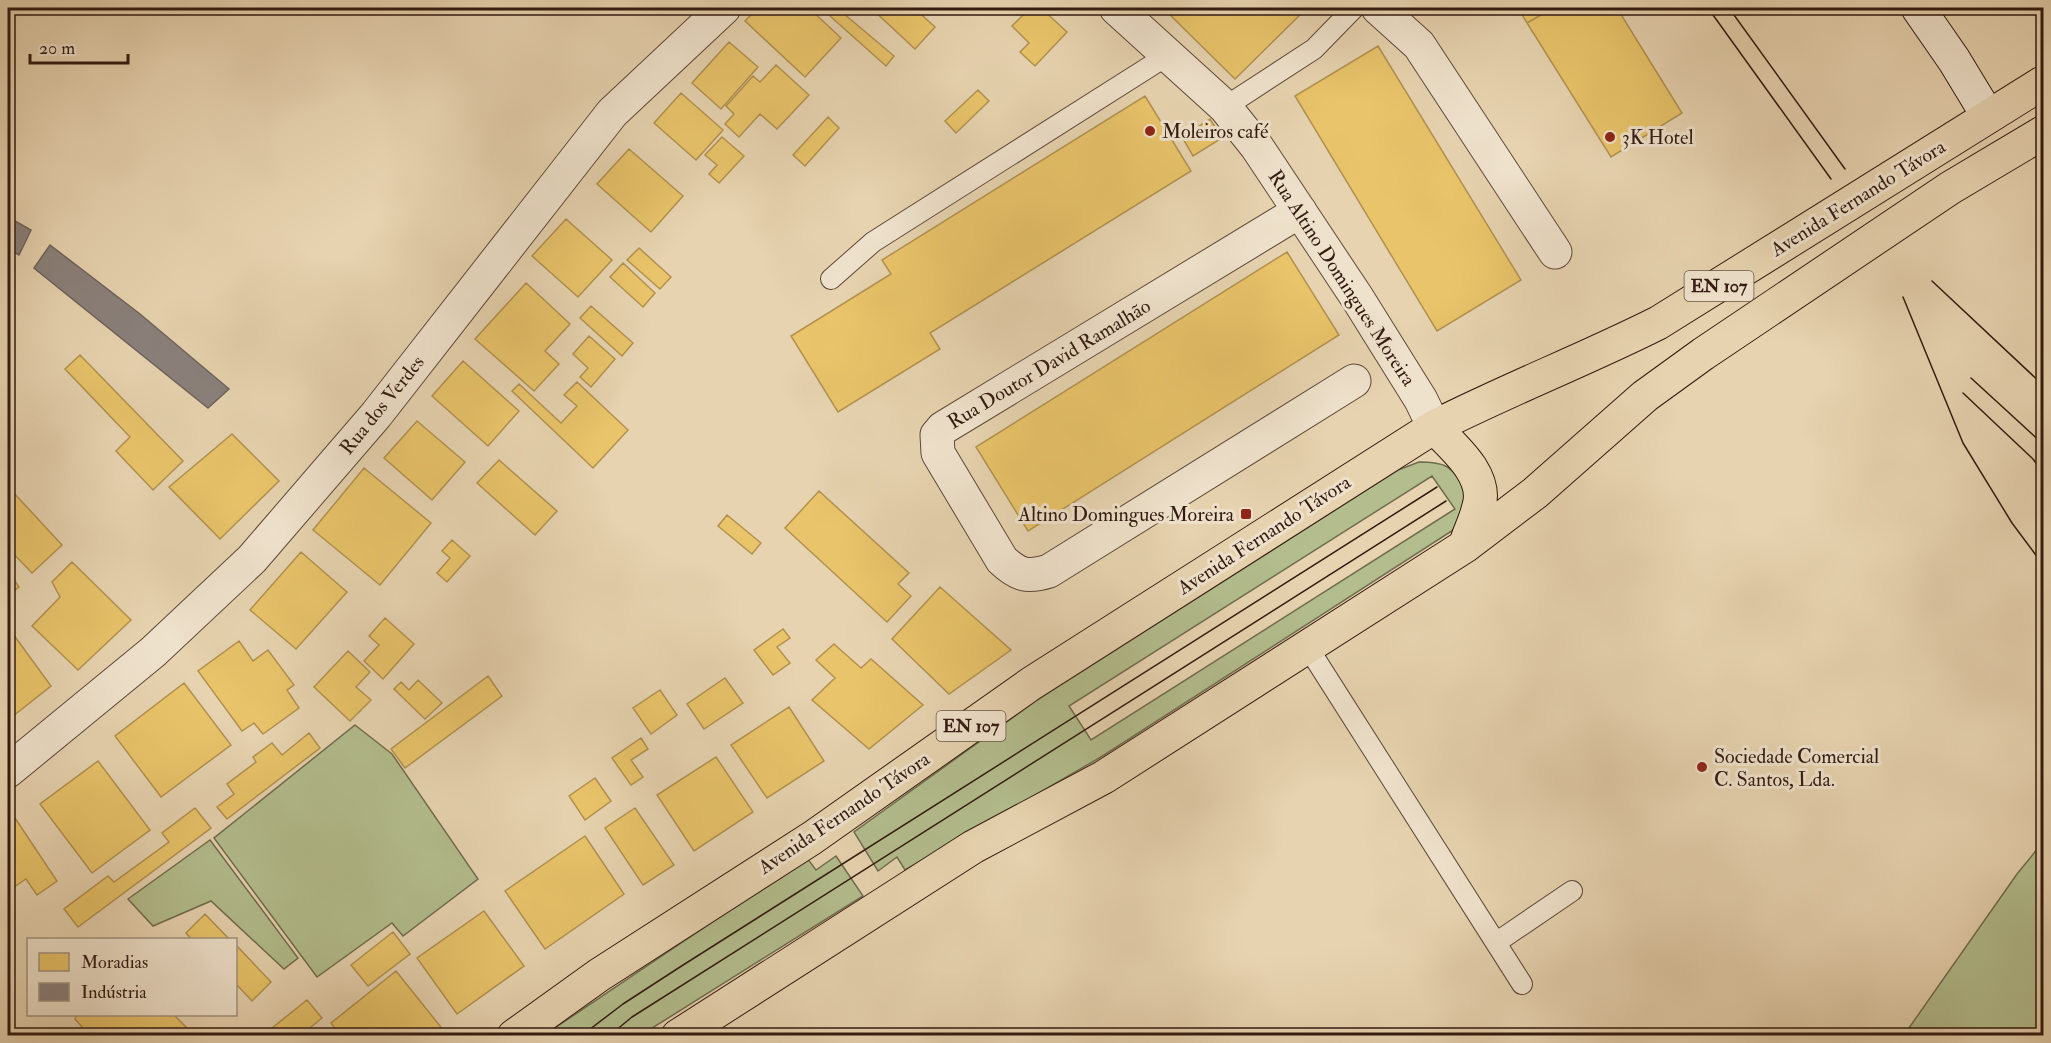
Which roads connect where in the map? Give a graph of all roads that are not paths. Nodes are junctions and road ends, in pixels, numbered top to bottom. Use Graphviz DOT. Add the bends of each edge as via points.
graph roads {
  1 [pos="724,8"];
  2 [pos="1116,8"];
  3 [pos="1354,8"];
  4 [pos="1378,8"];
  5 [pos="1918,8"];
  6 [pos="1168,55"];
  7 [pos="2043,82"];
  8 [pos="1225,107"];
  9 [pos="1988,116"];
  10 [pos="2043,132"];
  11 [pos="2011,152"];
  12 [pos="1300,211"];
  13 [pos="1555,252"];
  14 [pos="831,279"];
  15 [pos="1354,381"];
  16 [pos="1434,427"];
  17 [pos="1465,546"];
  18 [pos="1307,646"];
  19 [pos="8,771"];
  20 [pos="1572,891"];
  21 [pos="1497,942"];
  22 [pos="1522,984"];
  23 [pos="513,1035"];
  24 [pos="678,1035"];
  1 -- 19 [label="street, Rua dos Verdes" via="612,113 376,415 252,559 153,652"];
  2 -- 6 [label="street, Rua Altino Domingues Moreira"];
  3 -- 8 [label="lane" via="1314,49"];
  4 -- 13 [label="street" via="1419,45"];
  5 -- 9 [label="street"];
  6 -- 8 [label="street, Rua Altino Domingues Moreira"];
  6 -- 14 [label="lane" via="873,242"];
  7 -- 9 [label="main road, Avenida Fernando Távora / EN 107"];
  8 -- 12 [label="street, Rua Altino Domingues Moreira"];
  9 -- 11 [label="main road"];
  9 -- 16 [label="main road, Avenida Fernando Távora / EN 107" via="1658,323"];
  10 -- 11 [label="main road, Avenida Fernando Távora / EN 107"];
  11 -- 17 [label="main road, Avenida Fernando Távora / EN 107" via="1950,188 1645,396 1535,493"];
  12 -- 15 [label="street, Rua Doutor David Ramalhão" via="944,428 937,435 938,453 1002,560 1015,573 1031,577 1049,572"];
  12 -- 16 [label="street, Rua Altino Domingues Moreira" via="1421,400"];
  16 -- 17 [label="main road" via="1459,452 1480,487 1480,504"];
  16 -- 23 [label="main road, Avenida Fernando Távora / EN 107" via="1032,683 812,838"];
  17 -- 18 [label="main road, Avenida Fernando Távora / EN 107"];
  18 -- 21 [label="lane"];
  18 -- 24 [label="main road, Avenida Fernando Távora / EN 107" via="1104,777 973,847"];
  20 -- 21 [label="lane"];
  21 -- 22 [label="lane"];
}
